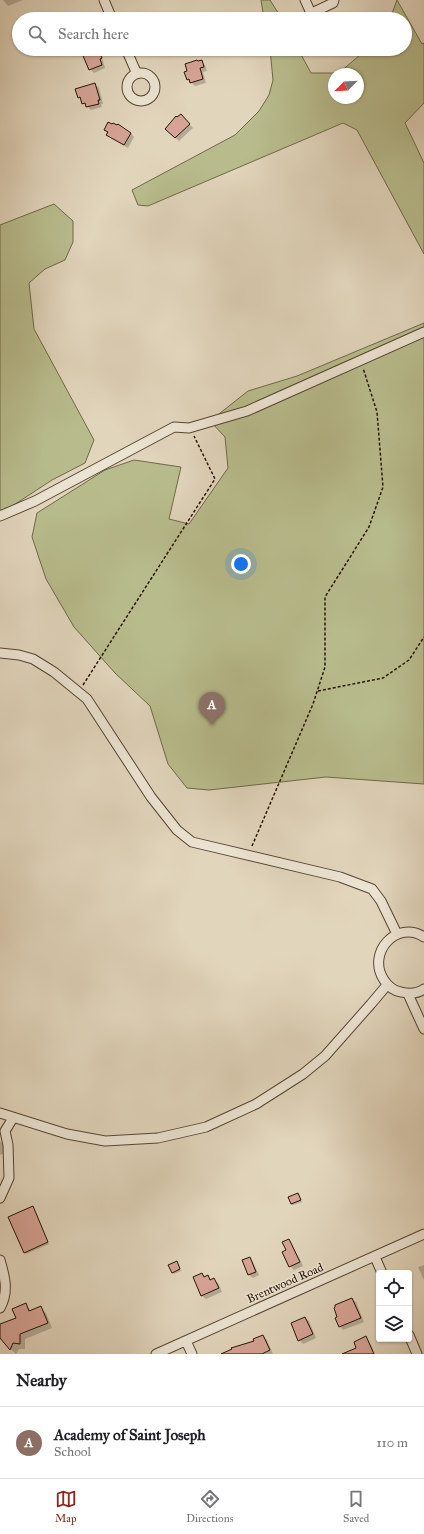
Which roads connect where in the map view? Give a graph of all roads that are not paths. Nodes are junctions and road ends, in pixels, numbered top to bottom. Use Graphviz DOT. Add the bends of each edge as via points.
graph roads {
  1 [pos="104,0"];
  2 [pos="305,0"];
  3 [pos="334,0"];
  4 [pos="109,12"];
  5 [pos="129,56"];
  6 [pos="137,74"];
  7 [pos="424,332"];
  8 [pos="0,516"];
  9 [pos="0,653"];
  10 [pos="397,934"];
  11 [pos="424,937"];
  12 [pos="387,984"];
  13 [pos="424,989"];
  14 [pos="408,994"];
  15 [pos="424,1029"];
  16 [pos="0,1113"];
  17 [pos="13,1118"];
  18 [pos="0,1198"];
  19 [pos="424,1234"];
  20 [pos="375,1257"];
  21 [pos="0,1260"];
  22 [pos="381,1270"];
  23 [pos="0,1308"];
  24 [pos="186,1341"];
  25 [pos="412,1342"];
  26 [pos="156,1354"];
  27 [pos="192,1354"];
  28 [pos="417,1354"];
  1 -- 4 [label="street"];
  2 -- 3 [label="street" via="310,11 314,12 333,3"];
  5 -- 6 [label="street"];
  7 -- 8 [label="street" via="247,411 189,428 174,427 35,501"];
  9 -- 10 [label="street" via="33,659 54,672 87,699 151,797 177,830 192,842 340,877 372,889 381,901"];
  10 -- 11 [label="street" via="408,932"];
  10 -- 12 [label="street" via="387,941 380,951 380,974"];
  12 -- 14 [label="street" via="397,991"];
  12 -- 17 [label="street" via="325,1056 303,1074 256,1104 206,1127 158,1138 105,1141 67,1134"];
  13 -- 14 [label="street"];
  14 -- 15 [label="street"];
  16 -- 17 [label="street"];
  17 -- 18 [label="street" via="4,1131 8,1145 10,1178"];
  19 -- 20 [label="street, Brentwood Road"];
  20 -- 22 [label="street"];
  20 -- 24 [label="street, Brentwood Road"];
  21 -- 23 [label="street" via="6,1282 4,1301"];
  24 -- 26 [label="street, Brentwood Road"];
  24 -- 27 [label="street"];
  25 -- 28 [label="street"];
}
